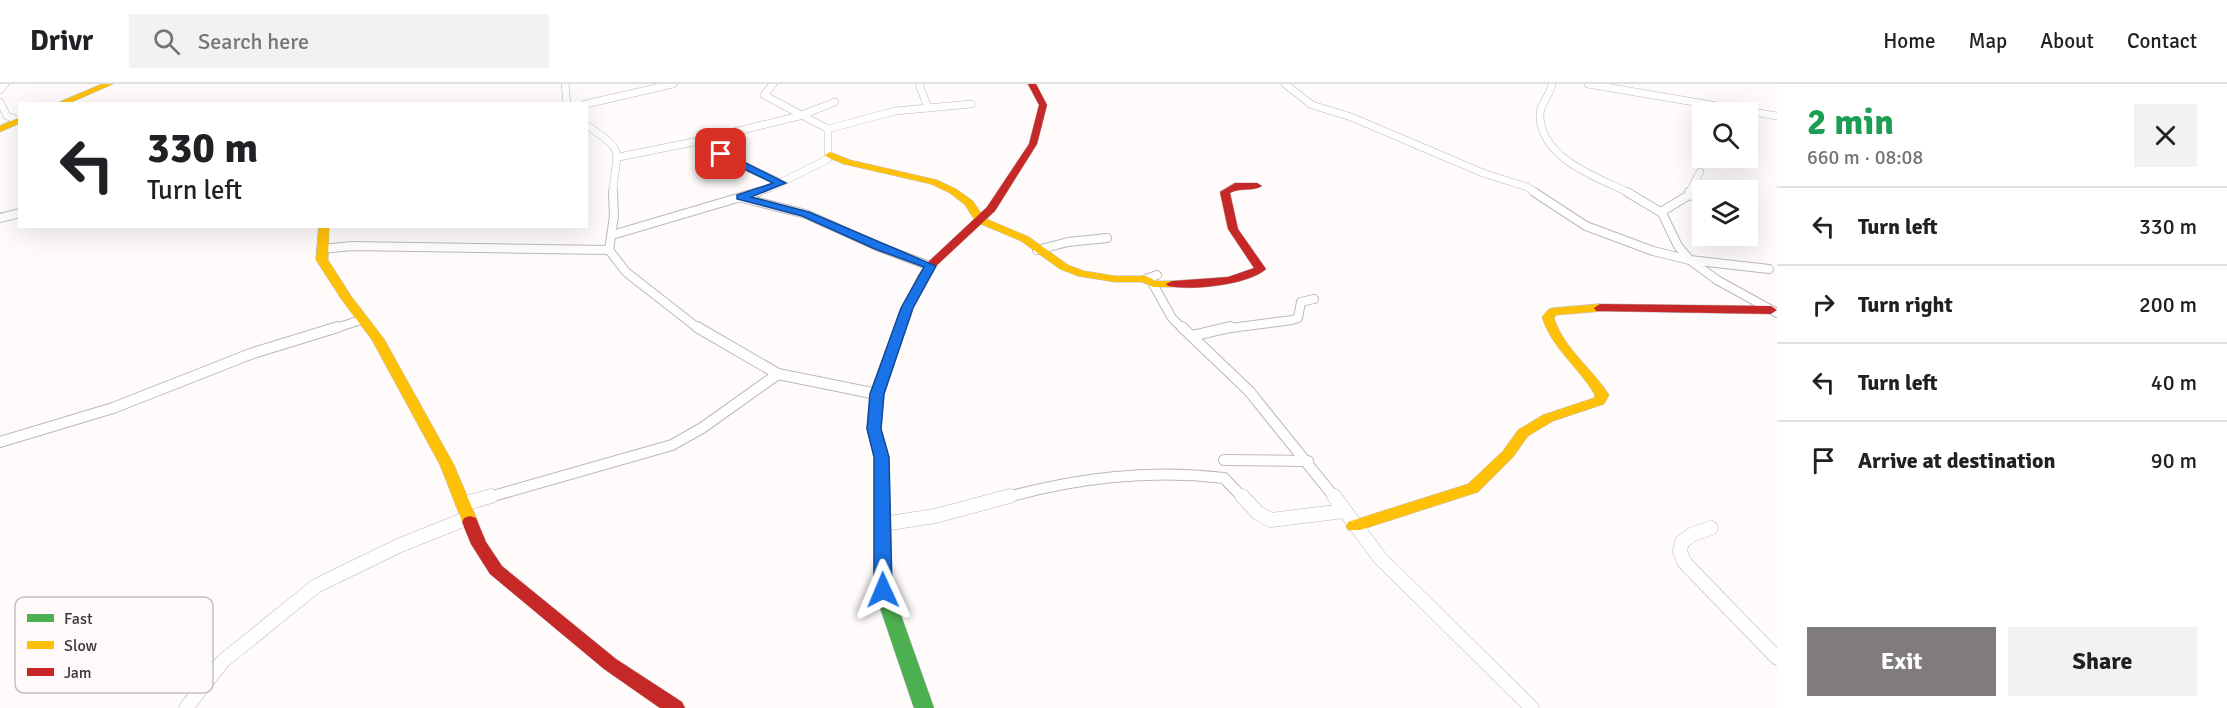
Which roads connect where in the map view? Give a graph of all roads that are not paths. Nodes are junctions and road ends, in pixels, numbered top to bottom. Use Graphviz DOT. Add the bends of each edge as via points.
graph roads {
  1 [pos="5,84"];
  2 [pos="109,84"];
  3 [pos="566,84"];
  4 [pos="673,84"];
  5 [pos="773,84"];
  6 [pos="919,84"];
  7 [pos="1032,84"];
  8 [pos="1285,84"];
  9 [pos="1552,84"];
  10 [pos="1588,84"];
  11 [pos="0,90"];
  12 [pos="0,102"];
  13 [pos="65,102"];
  14 [pos="567,102"];
  15 [pos="835,102"];
  16 [pos="588,104"];
  17 [pos="971,104"];
  18 [pos="928,108"];
  19 [pos="799,116"];
  20 [pos="1777,116"];
  21 [pos="17,119"];
  22 [pos="0,121"];
  23 [pos="588,126"];
  24 [pos="0,129"];
  25 [pos="828,129"];
  26 [pos="705,139"];
  27 [pos="830,155"];
  28 [pos="620,157"];
  29 [pos="1700,172"];
  30 [pos="781,183"];
  31 [pos="1257,186"];
  32 [pos="1689,195"];
  33 [pos="1692,196"];
  34 [pos="740,197"];
  35 [pos="1661,212"];
  36 [pos="18,214"];
  37 [pos="0,218"];
  38 [pos="980,220"];
  39 [pos="324,228"];
  40 [pos="612,236"];
  41 [pos="1107,238"];
  42 [pos="321,249"];
  43 [pos="609,250"];
  44 [pos="1037,250"];
  45 [pos="1690,260"];
  46 [pos="930,266"];
  47 [pos="1769,269"];
  48 [pos="1152,279"];
  49 [pos="1314,298"];
  50 [pos="1774,311"];
  51 [pos="361,320"];
  52 [pos="1192,336"];
  53 [pos="778,374"];
  54 [pos="877,394"];
  55 [pos="0,442"];
  56 [pos="1224,460"];
  57 [pos="1308,461"];
  58 [pos="465,511"];
  59 [pos="1344,511"];
  60 [pos="883,524"];
  61 [pos="1354,526"];
  62 [pos="1711,528"];
  63 [pos="1777,658"];
  64 [pos="213,674"];
  65 [pos="198,693"];
  66 [pos="186,708"];
  67 [pos="675,708"];
  68 [pos="924,708"];
  69 [pos="1532,708"];
  1 -- 11 [label="street"];
  2 -- 13 [label="street"];
  3 -- 14 [label="street"];
  4 -- 16 [label="street"];
  5 -- 19 [label="street" via="764,95"];
  6 -- 18 [label="street"];
  7 -- 38 [label="street" via="1043,105 1033,144"];
  8 -- 45 [label="street" via="1312,105 1527,188 1586,226 1653,252"];
  9 -- 35 [label="street" via="1540,117 1548,140 1559,154"];
  10 -- 20 [label="street"];
  12 -- 21 [label="street" via="7,116"];
  15 -- 19 [label="street"];
  17 -- 18 [label="street"];
  18 -- 25 [label="street" via="895,111"];
  19 -- 25 [label="street"];
  19 -- 26 [label="street"];
  21 -- 22 [label="street"];
  21 -- 24 [label="street"];
  23 -- 28 [label="street" via="614,143"];
  25 -- 27 [label="street"];
  26 -- 28 [label="street"];
  26 -- 30 [label="street" via="711,140 729,159"];
  27 -- 30 [label="street" via="821,164"];
  27 -- 38 [label="street" via="849,163 928,180 975,209"];
  28 -- 40 [label="street" via="613,190"];
  29 -- 32 [label="street"];
  30 -- 34 [label="street"];
  31 -- 48 [label="street" via="1235,186 1225,192 1233,229 1260,269 1224,279"];
  32 -- 33 [label="street"];
  32 -- 35 [label="street"];
  34 -- 40 [label="street"];
  34 -- 46 [label="street" via="806,214"];
  35 -- 45 [label="street" via="1676,244"];
  36 -- 37 [label="street"];
  38 -- 44 [label="street" via="1025,239"];
  38 -- 46 [label="street"];
  39 -- 42 [label="street"];
  40 -- 43 [label="street"];
  41 -- 44 [label="street"];
  42 -- 43 [label="street" via="352,246"];
  42 -- 51 [label="street" via="322,260"];
  43 -- 53 [label="street" via="626,272 662,302 712,338"];
  44 -- 48 [label="street" via="1082,274"];
  45 -- 47 [label="street"];
  45 -- 50 [label="street" via="1717,280"];
  46 -- 54 [label="street" via="907,308"];
  48 -- 52 [label="street" via="1172,318"];
  49 -- 52 [label="street" via="1301,302 1298,318 1290,321"];
  50 -- 61 [label="street" via="1602,308 1553,312 1548,317 1552,330 1599,388 1599,400 1548,418 1523,433 1473,489"];
  51 -- 55 [label="street" via="253,353 113,408"];
  51 -- 58 [label="street" via="378,339 427,427"];
  52 -- 57 [label="street" via="1249,391"];
  53 -- 54 [label="street"];
  53 -- 58 [label="street" via="672,445"];
  54 -- 60 [label="street" via="874,429 882,457"];
  56 -- 57 [label="street"];
  57 -- 59 [label="street"];
  58 -- 64 [label="street" via="316,586 223,661"];
  58 -- 67 [label="street" via="496,570 610,664"];
  59 -- 60 [label="street" via="1271,520 1258,513 1224,478 1131,472 1095,476 917,520"];
  59 -- 61 [label="street"];
  60 -- 68 [label="street" via="883,590"];
  61 -- 69 [label="street" via="1380,558"];
  62 -- 63 [label="street" via="1682,542 1684,562"];
  65 -- 66 [label="street"];
}
